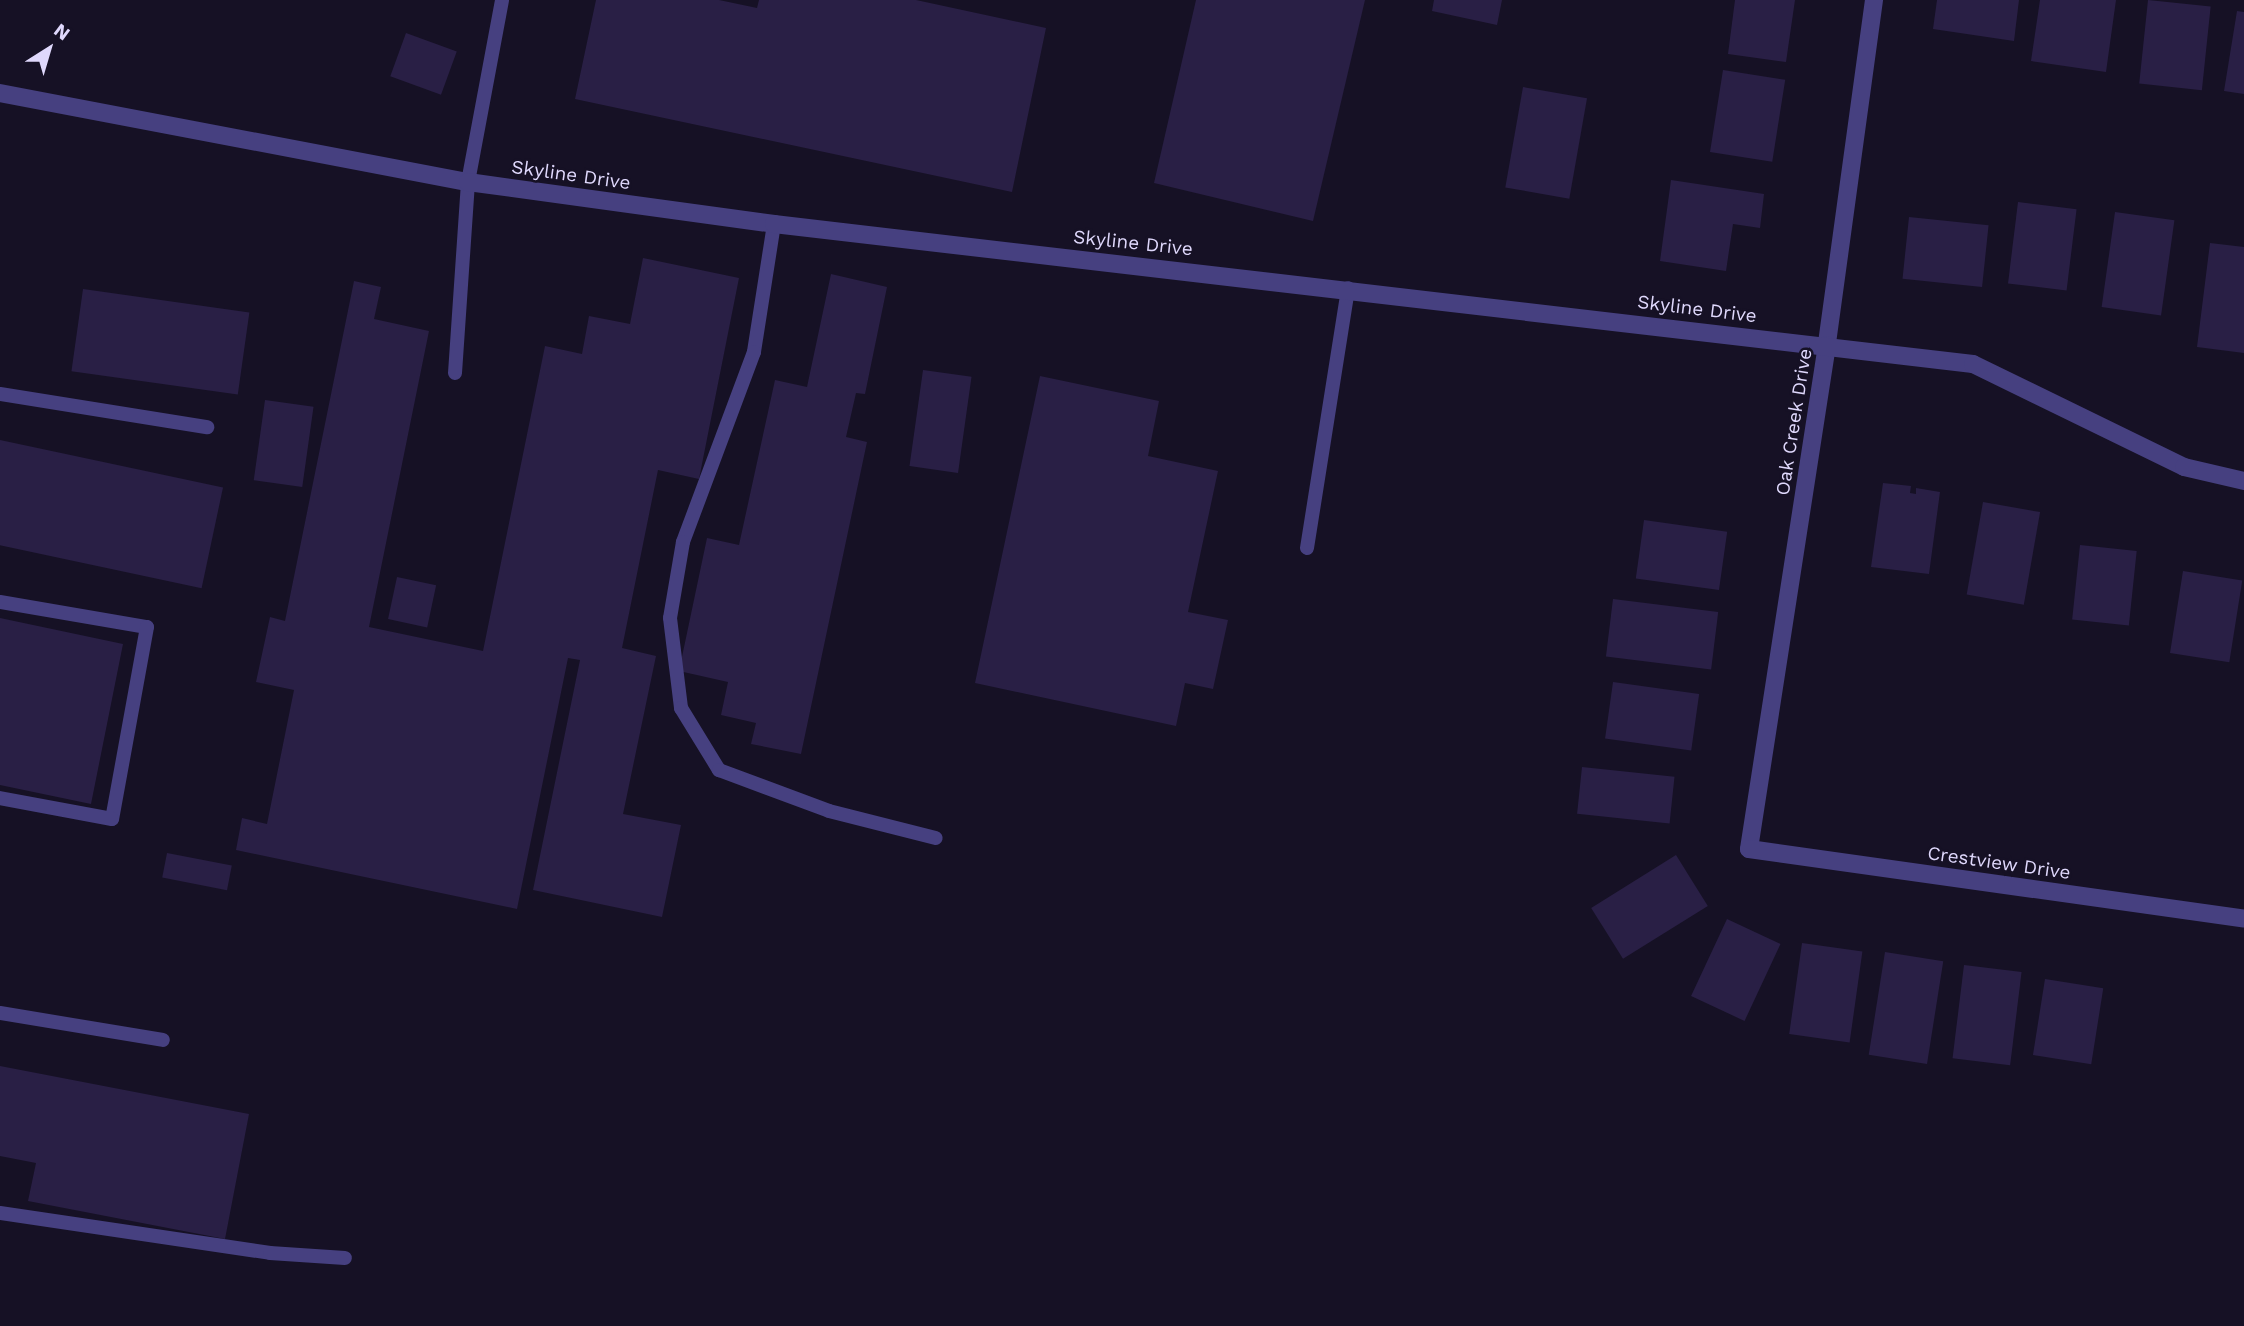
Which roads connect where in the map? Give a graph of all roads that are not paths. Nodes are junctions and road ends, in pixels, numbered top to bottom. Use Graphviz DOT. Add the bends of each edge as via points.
graph roads {
  1 [pos="502,0"];
  2 [pos="1874,0"];
  3 [pos="0,93"];
  4 [pos="468,182"];
  5 [pos="774,224"];
  6 [pos="1348,288"];
  7 [pos="1827,345"];
  8 [pos="455,373"];
  9 [pos="0,394"];
  10 [pos="207,427"];
  11 [pos="2244,481"];
  12 [pos="1307,548"];
  13 [pos="0,602"];
  14 [pos="0,798"];
  15 [pos="936,838"];
  16 [pos="1749,849"];
  17 [pos="2244,919"];
  18 [pos="0,1013"];
  19 [pos="163,1040"];
  20 [pos="0,1213"];
  21 [pos="345,1258"];
  1 -- 4 [label="lane"];
  2 -- 7 [label="street, Oak Creek Drive"];
  3 -- 4 [label="street, Skyline Drive"];
  4 -- 5 [label="street, Skyline Drive"];
  4 -- 8 [label="lane"];
  5 -- 6 [label="street, Skyline Drive"];
  5 -- 15 [label="lane" via="754,352 683,542 670,618 681,708 719,770 829,811"];
  6 -- 7 [label="street, Skyline Drive"];
  6 -- 12 [label="lane"];
  7 -- 11 [label="street, Skyline Drive" via="1973,364 2184,467"];
  7 -- 16 [label="street, Oak Creek Drive"];
  9 -- 10 [label="lane"];
  13 -- 14 [label="lane" via="147,627 112,819"];
  16 -- 17 [label="street, Crestview Drive"];
  18 -- 19 [label="lane"];
  20 -- 21 [label="lane" via="257,1251"];
}
